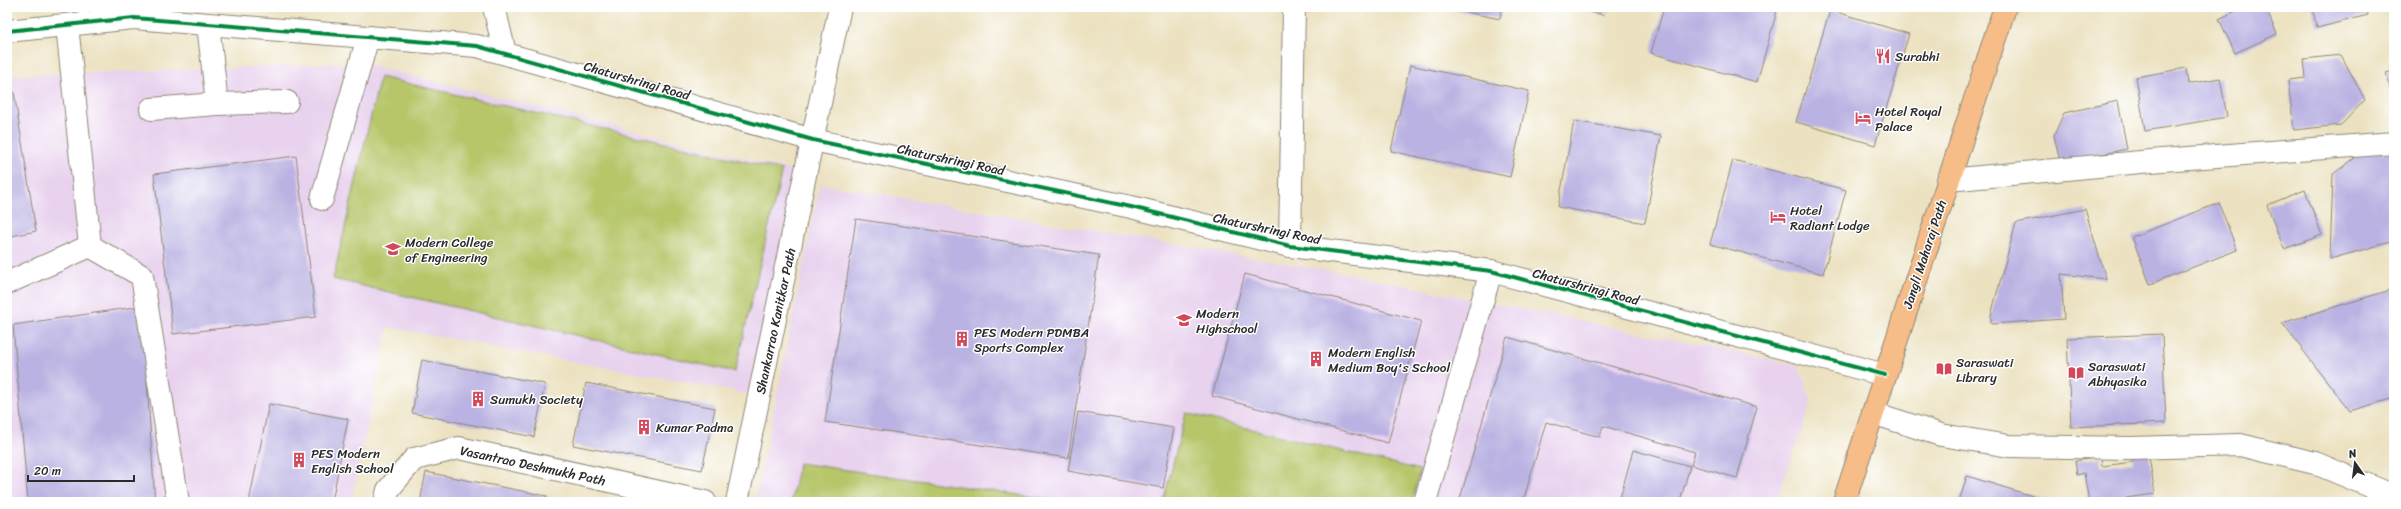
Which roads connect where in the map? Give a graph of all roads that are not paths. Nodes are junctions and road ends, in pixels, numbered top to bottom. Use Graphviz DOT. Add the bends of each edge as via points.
graph roads {
  1 [pos="494,7"];
  2 [pos="840,7"];
  3 [pos="1294,7"];
  4 [pos="2005,7"];
  5 [pos="133,12"];
  6 [pos="208,24"];
  7 [pos="67,25"];
  8 [pos="7,31"];
  9 [pos="368,37"];
  10 [pos="505,54"];
  11 [pos="287,102"];
  12 [pos="217,104"];
  13 [pos="151,109"];
  14 [pos="813,140"];
  15 [pos="2394,143"];
  16 [pos="1948,180"];
  17 [pos="322,199"];
  18 [pos="90,246"];
  19 [pos="1290,246"];
  20 [pos="1491,271"];
  21 [pos="7,283"];
  22 [pos="1884,375"];
  23 [pos="1872,412"];
  24 [pos="2394,496"];
  25 [pos="178,502"];
  26 [pos="385,502"];
  27 [pos="705,502"];
  28 [pos="737,502"];
  29 [pos="1425,502"];
  30 [pos="1844,502"];
  1 -- 10 [label="street"];
  2 -- 14 [label="street, Shankarrao Kanitkar Path"];
  3 -- 19 [label="street"];
  4 -- 16 [label="main road, Jangli Maharaj Path"];
  5 -- 6 [label="street, Chaturshringi Road"];
  5 -- 7 [label="street, Chaturshringi Road"];
  6 -- 9 [label="street, Chaturshringi Road"];
  6 -- 12 [label="street"];
  7 -- 8 [label="street, Chaturshringi Road"];
  7 -- 18 [label="street"];
  9 -- 10 [label="street, Chaturshringi Road" via="477,46"];
  9 -- 17 [label="street"];
  10 -- 14 [label="street, Chaturshringi Road"];
  11 -- 12 [label="street"];
  12 -- 13 [label="street"];
  14 -- 19 [label="street, Chaturshringi Road" via="1131,208"];
  14 -- 28 [label="street, Shankarrao Kanitkar Path"];
  15 -- 16 [label="street" via="2162,160"];
  16 -- 22 [label="main road, Jangli Maharaj Path"];
  18 -- 21 [label="street"];
  18 -- 25 [label="street" via="142,276"];
  19 -- 20 [label="street, Chaturshringi Road"];
  20 -- 22 [label="street, Chaturshringi Road"];
  20 -- 29 [label="street"];
  22 -- 23 [label="main road, Jangli Maharaj Path"];
  23 -- 24 [label="street" via="1941,435 2010,446 2130,448 2240,445 2315,463"];
  23 -- 30 [label="main road, Jangli Maharaj Path"];
  26 -- 27 [label="street, Vasantrao Deshmukh Path" via="388,490 414,459 459,448"];
}
